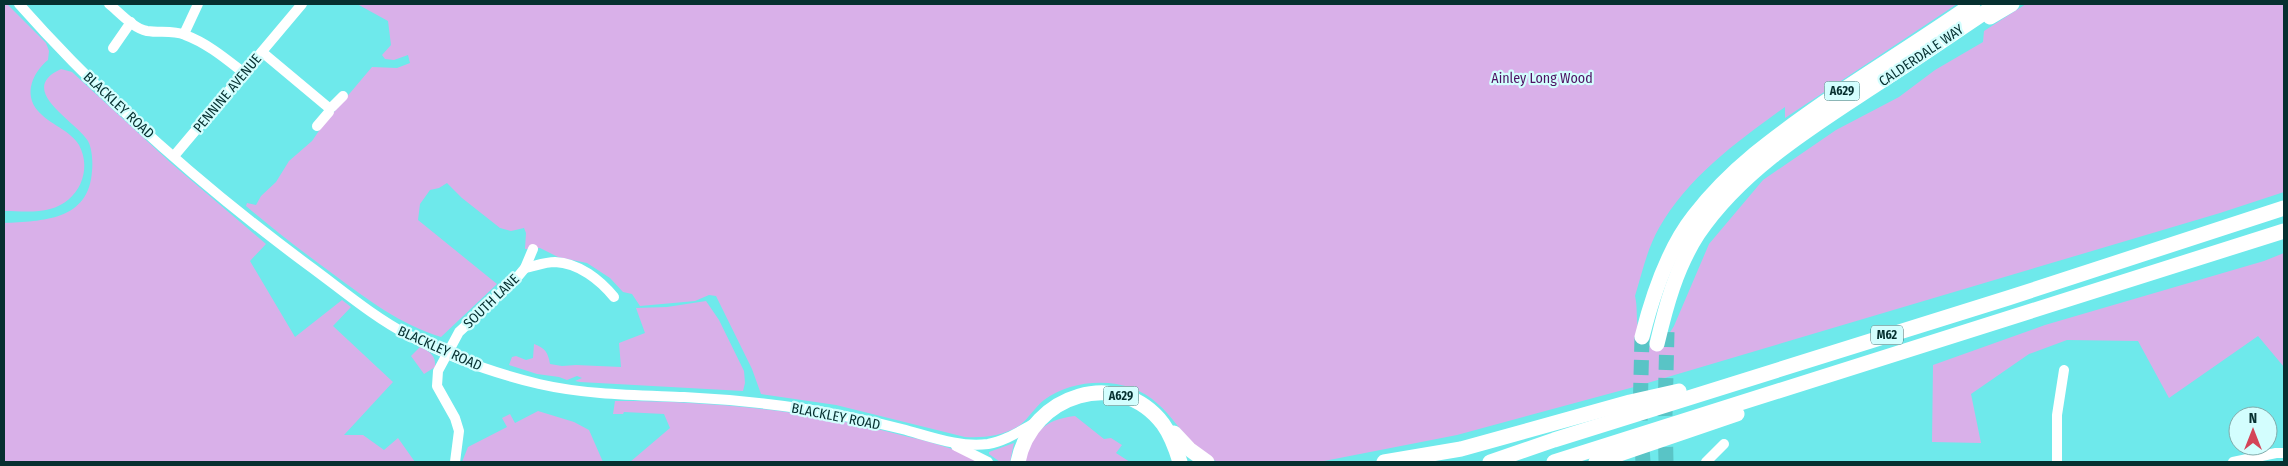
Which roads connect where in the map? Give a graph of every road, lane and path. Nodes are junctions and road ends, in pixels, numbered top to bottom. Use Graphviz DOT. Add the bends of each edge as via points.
graph roads {
  1 [pos="19,4"];
  2 [pos="109,4"];
  3 [pos="198,4"];
  4 [pos="302,4"];
  5 [pos="1973,4"];
  6 [pos="1997,4"];
  7 [pos="2012,4"];
  8 [pos="131,22"];
  9 [pos="184,34"];
  10 [pos="113,48"];
  11 [pos="1934,48"];
  12 [pos="262,52"];
  13 [pos="244,73"];
  14 [pos="343,96"];
  15 [pos="329,108"];
  16 [pos="317,126"];
  17 [pos="1788,144"];
  18 [pos="174,156"];
  19 [pos="1723,193"];
  20 [pos="2284,208"];
  21 [pos="2284,231"];
  22 [pos="533,249"];
  23 [pos="525,268"];
  24 [pos="614,297"];
  25 [pos="1642,338"];
  26 [pos="447,354"];
  27 [pos="1854,367"];
  28 [pos="2064,370"];
  29 [pos="1768,372"];
  30 [pos="1036,422"];
  31 [pos="1163,424"];
  32 [pos="945,441"];
  33 [pos="1724,444"];
  34 [pos="2284,454"];
  35 [pos="455,462"];
  36 [pos="988,462"];
  37 [pos="1018,462"];
  38 [pos="1180,462"];
  39 [pos="1207,462"];
  40 [pos="1384,462"];
  41 [pos="1490,462"];
  42 [pos="1554,462"];
  43 [pos="1596,462"];
  44 [pos="1706,462"];
  45 [pos="2057,462"];
  46 [pos="2233,462"];
  1 -- 18 [label="street, BLACKLEY ROAD" via="65,55"];
  2 -- 8 [label="street"];
  3 -- 9 [label="street"];
  4 -- 12 [label="street, PENNINE AVENUE"];
  5 -- 19 [label="highway, CALDERDALE WAY / A629" via="1753,154"];
  6 -- 11 [label="highway, CALDERDALE WAY / A629"];
  7 -- 11 [label="highway"];
  8 -- 9 [label="street" via="146,31"];
  8 -- 10 [label="street"];
  9 -- 13 [label="street" via="198,40"];
  11 -- 17 [label="highway, CALDERDALE WAY / A629"];
  12 -- 13 [label="street, PENNINE AVENUE"];
  12 -- 15 [label="street"];
  13 -- 18 [label="street, PENNINE AVENUE"];
  14 -- 15 [label="street"];
  15 -- 16 [label="street"];
  17 -- 19 [label="highway, CALDERDALE WAY / A629"];
  17 -- 19 [label="highway, A629" via="1710,231 1688,271 1662,338 1666,308 1678,270"];
  18 -- 26 [label="street, BLACKLEY ROAD" via="245,217 362,306 408,336"];
  19 -- 25 [label="highway, A629" via="1692,218 1654,293"];
  20 -- 29 [label="highway, M62"];
  21 -- 27 [label="highway, M62"];
  22 -- 23 [label="street, SOUTH LANE"];
  23 -- 24 [label="street" via="552,262 565,264 598,280"];
  23 -- 26 [label="street, SOUTH LANE" via="464,326"];
  26 -- 32 [label="street, BLACKLEY ROAD" via="507,375 560,388 600,394 708,398 790,407 846,416"];
  26 -- 35 [label="street, SOUTH LANE" via="436,382 457,423 459,434"];
  27 -- 42 [label="highway, M62"];
  27 -- 43 [label="highway, M62" via="1746,411"];
  28 -- 45 [label="street" via="2057,415"];
  29 -- 40 [label="highway, M62" via="1630,402 1461,449"];
  29 -- 41 [label="highway, M62"];
  30 -- 31 [label="highway, A629" via="1065,401 1085,394 1099,394 1121,396 1140,404"];
  30 -- 32 [label="street, BLACKLEY ROAD" via="992,443"];
  30 -- 37 [label="highway, A629" via="1025,440"];
  31 -- 38 [label="highway, A629"];
  31 -- 39 [label="highway"];
  32 -- 36 [label="street, BLACKLEY ROAD"];
  33 -- 44 [label="street"];
  34 -- 46 [label="street"];
}
